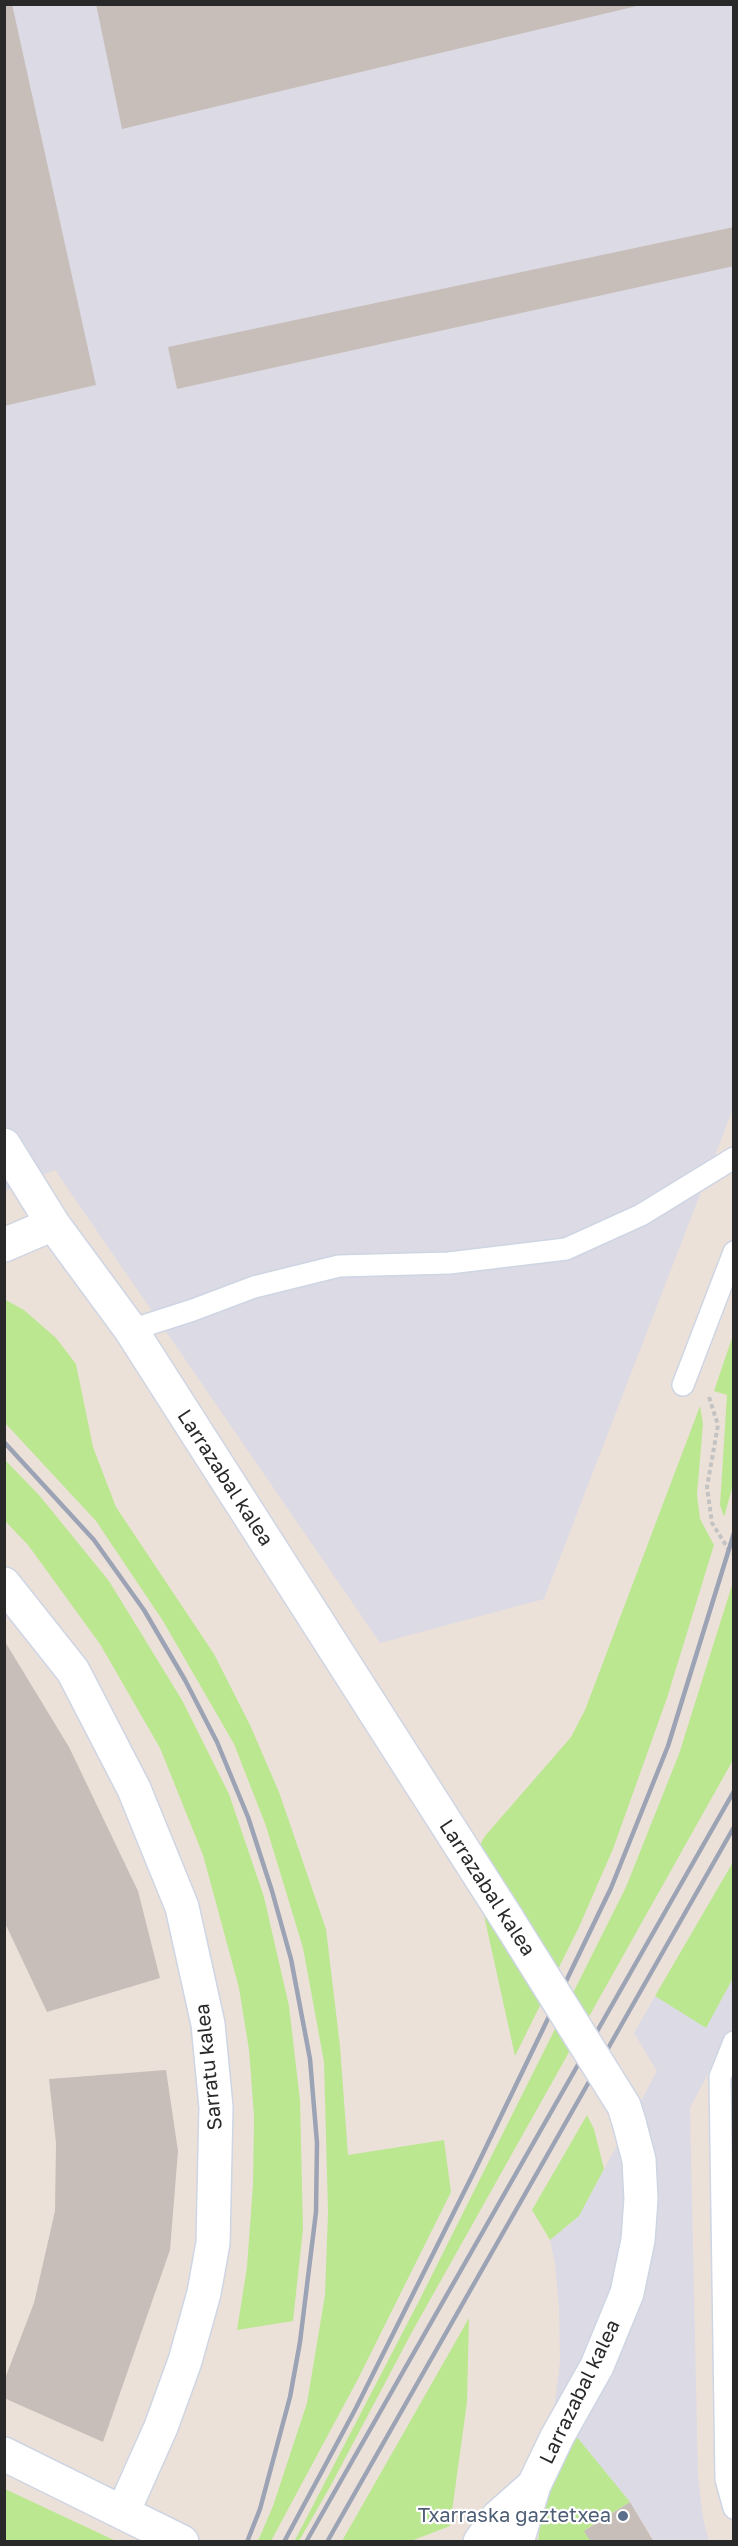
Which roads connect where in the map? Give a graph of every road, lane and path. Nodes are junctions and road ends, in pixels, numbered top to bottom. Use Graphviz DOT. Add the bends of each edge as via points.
graph roads {
  1 [pos="4,1145"];
  2 [pos="734,1158"];
  3 [pos="53,1224"];
  4 [pos="4,1245"];
  5 [pos="734,1252"];
  6 [pos="130,1330"];
  7 [pos="683,1385"];
  8 [pos="734,1554"];
  9 [pos="4,1584"];
  10 [pos="734,2042"];
  11 [pos="4,2454"];
  12 [pos="534,2485"];
  13 [pos="734,2508"];
  14 [pos="123,2512"];
  15 [pos="181,2541"];
  16 [pos="480,2541"];
  17 [pos="517,2541"];
  1 -- 3 [label="street"];
  2 -- 6 [label="lane" via="641,1215 566,1249 449,1263 339,1266 254,1287"];
  3 -- 4 [label="street"];
  3 -- 6 [label="street, Larrazabal kalea"];
  5 -- 7 [label="lane"];
  6 -- 12 [label="street, Larrazabal kalea, bridge" via="624,2106 639,2160 641,2199 638,2240 627,2293 597,2366"];
  7 -- 8 [label="path" via="711,1397 718,1425 707,1487 712,1522"];
  9 -- 14 [label="street, Sarratu kalea" via="73,1671 134,1788 182,1907 208,2024 216,2107 213,2243 185,2361 154,2445"];
  10 -- 13 [label="lane" via="720,2077 726,2479"];
  11 -- 14 [label="street"];
  12 -- 16 [label="street" via="498,2517"];
  12 -- 17 [label="street"];
  14 -- 15 [label="street"];
}
